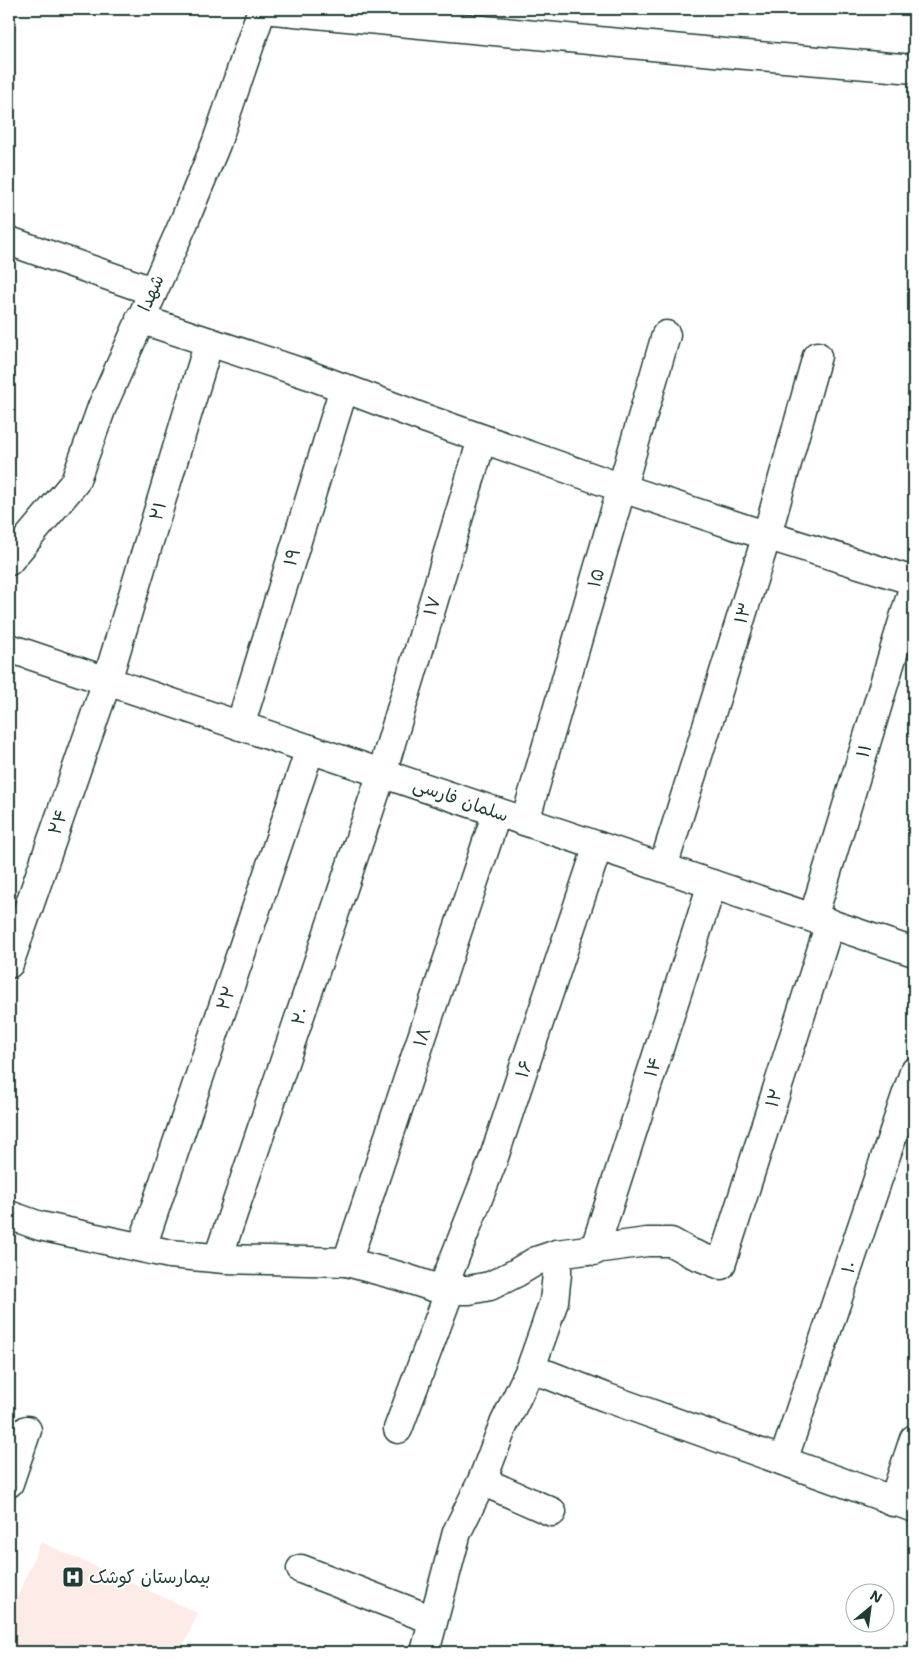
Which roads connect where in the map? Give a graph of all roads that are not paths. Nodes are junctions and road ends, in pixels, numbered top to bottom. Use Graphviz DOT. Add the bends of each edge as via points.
graph roads {
  1 [pos="262,9"];
  2 [pos="914,69"];
  3 [pos="9,242"];
  4 [pos="152,291"];
  5 [pos="140,319"];
  6 [pos="666,335"];
  7 [pos="208,342"];
  8 [pos="817,356"];
  9 [pos="344,388"];
  10 [pos="482,439"];
  11 [pos="622,488"];
  12 [pos="767,535"];
  13 [pos="9,561"];
  14 [pos="914,581"];
  15 [pos="914,584"];
  16 [pos="9,648"];
  17 [pos="107,681"];
  18 [pos="240,726"];
  19 [pos="310,749"];
  20 [pos="382,773"];
  21 [pos="497,812"];
  22 [pos="525,821"];
  23 [pos="598,846"];
  24 [pos="663,867"];
  25 [pos="712,884"];
  26 [pos="822,920"];
  27 [pos="914,952"];
  28 [pos="9,964"];
  29 [pos="914,1072"];
  30 [pos="9,1215"];
  31 [pos="142,1247"];
  32 [pos="594,1251"];
  33 [pos="557,1254"];
  34 [pos="218,1258"];
  35 [pos="347,1262"];
  36 [pos="446,1290"];
  37 [pos="530,1370"];
  38 [pos="398,1429"];
  39 [pos="27,1430"];
  40 [pos="914,1439"];
  41 [pos="783,1462"];
  42 [pos="482,1481"];
  43 [pos="9,1483"];
  44 [pos="904,1505"];
  45 [pos="552,1512"];
  46 [pos="301,1569"];
  47 [pos="434,1620"];
  48 [pos="425,1652"];
  1 -- 2 [label="street"];
  1 -- 4 [label="street, شهدا" via="216,144"];
  3 -- 4 [label="street"];
  4 -- 5 [label="street, شهدا"];
  5 -- 7 [label="street"];
  5 -- 13 [label="street, شهدا" via="102,406 75,482"];
  6 -- 11 [label="street, ۱۵"];
  7 -- 9 [label="street"];
  7 -- 17 [label="street, ۲۱"];
  8 -- 12 [label="street, ۱۳"];
  9 -- 10 [label="street"];
  9 -- 18 [label="street, ۱۹"];
  10 -- 11 [label="street"];
  10 -- 20 [label="street, ۱۷"];
  11 -- 12 [label="street"];
  11 -- 22 [label="street, ۱۵"];
  12 -- 14 [label="street"];
  12 -- 24 [label="street, ۱۳"];
  15 -- 26 [label="street, ۱۱"];
  16 -- 17 [label="street, سلمان فارسی"];
  17 -- 18 [label="street, سلمان فارسی"];
  17 -- 28 [label="street, ۲۴"];
  18 -- 19 [label="street, سلمان فارسی"];
  19 -- 20 [label="street, سلمان فارسی"];
  19 -- 31 [label="street, ۲۲"];
  20 -- 21 [label="street, سلمان فارسی"];
  20 -- 34 [label="street, ۲۰"];
  21 -- 22 [label="street, سلمان فارسی"];
  21 -- 35 [label="street, ۱۸"];
  22 -- 23 [label="street, سلمان فارسی"];
  23 -- 24 [label="street, سلمان فارسی"];
  23 -- 36 [label="street, ۱۶"];
  24 -- 25 [label="street, سلمان فارسی"];
  25 -- 26 [label="street, سلمان فارسی"];
  25 -- 32 [label="street, ۱۴"];
  26 -- 27 [label="street, سلمان فارسی"];
  26 -- 32 [label="street, ۱۲" via="721,1265 671,1242 630,1244"];
  29 -- 41 [label="street, ۱۰"];
  30 -- 31 [label="street" via="40,1226"];
  31 -- 34 [label="street" via="170,1254"];
  32 -- 33 [label="street"];
  33 -- 36 [label="street" via="536,1261 490,1286"];
  33 -- 37 [label="street" via="554,1301"];
  34 -- 35 [label="street"];
  35 -- 36 [label="street"];
  36 -- 38 [label="street, ۱۶"];
  37 -- 41 [label="street"];
  37 -- 42 [label="street" via="503,1426"];
  39 -- 43 [label="street"];
  40 -- 44 [label="street"];
  41 -- 44 [label="street"];
  42 -- 45 [label="street"];
  42 -- 47 [label="street" via="457,1532"];
  46 -- 47 [label="street"];
  47 -- 48 [label="street"];
}
